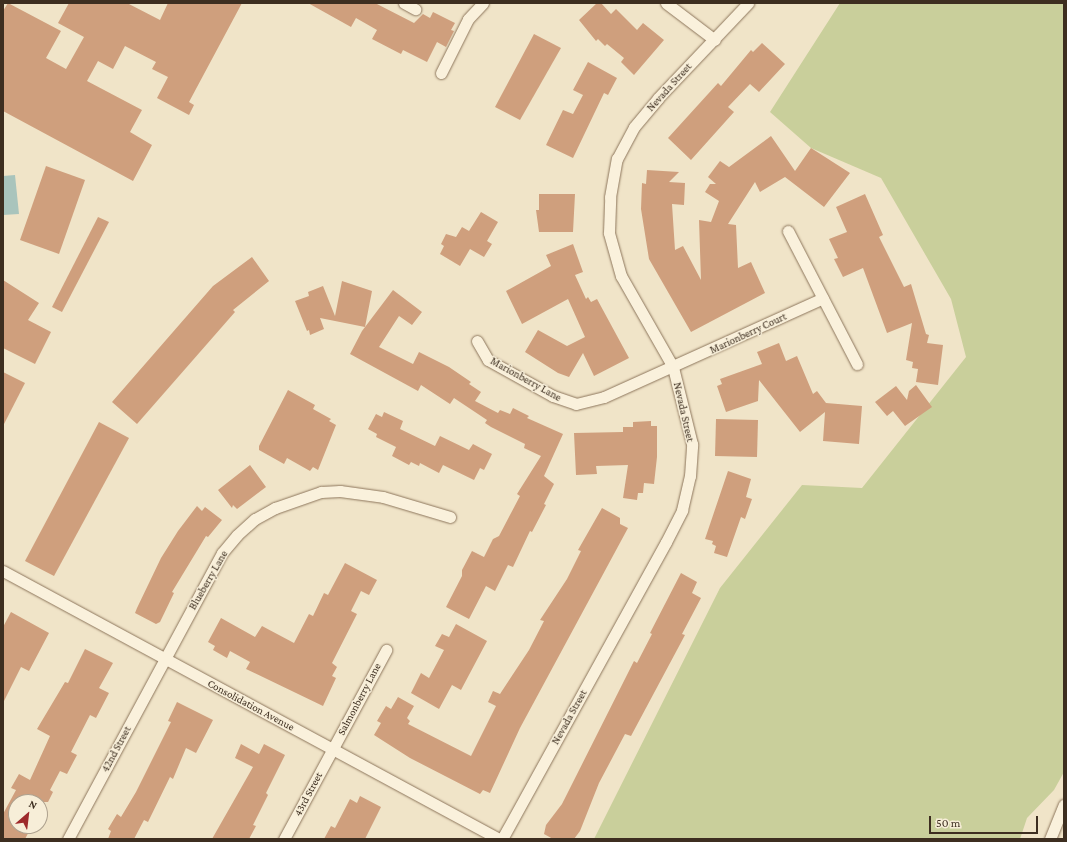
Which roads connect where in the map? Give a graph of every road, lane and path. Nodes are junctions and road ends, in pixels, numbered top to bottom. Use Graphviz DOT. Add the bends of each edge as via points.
graph roads {
  1 [pos="404,3"];
  2 [pos="666,3"];
  3 [pos="748,3"];
  4 [pos="478,4"];
  5 [pos="414,9"];
  6 [pos="715,40"];
  7 [pos="441,72"];
  8 [pos="788,231"];
  9 [pos="823,298"];
  10 [pos="477,341"];
  11 [pos="857,364"];
  12 [pos="673,367"];
  13 [pos="450,517"];
  14 [pos="3,571"];
  15 [pos="386,650"];
  16 [pos="165,658"];
  17 [pos="332,749"];
  18 [pos="1064,805"];
  19 [pos="68,839"];
  20 [pos="284,839"];
  21 [pos="499,839"];
  22 [pos="502,839"];
  23 [pos="1050,839"];
  1 -- 5 [label="street"];
  2 -- 6 [label="street"];
  3 -- 6 [label="street, Nevada Street"];
  4 -- 7 [label="street"];
  6 -- 12 [label="street, Nevada Street" via="678,75 634,127 617,159 610,197 609,233 621,276"];
  8 -- 9 [label="street"];
  9 -- 11 [label="street"];
  9 -- 12 [label="street, Marionberry Court"];
  10 -- 12 [label="street, Marionberry Lane" via="488,360 553,396 576,404 604,397"];
  12 -- 22 [label="street, Nevada Street" via="692,444 690,476 682,510"];
  13 -- 16 [label="street, Blueberry Lane" via="360,492 321,492 275,508 237,535 222,553"];
  14 -- 16 [label="street, Consolidation Avenue"];
  15 -- 17 [label="street, Salmonberry Lane"];
  16 -- 17 [label="street, Consolidation Avenue"];
  16 -- 19 [label="street, 42nd Street"];
  17 -- 20 [label="street, 43rd Street"];
  17 -- 21 [label="street, Consolidation Avenue"];
  18 -- 23 [label="street"];
}
